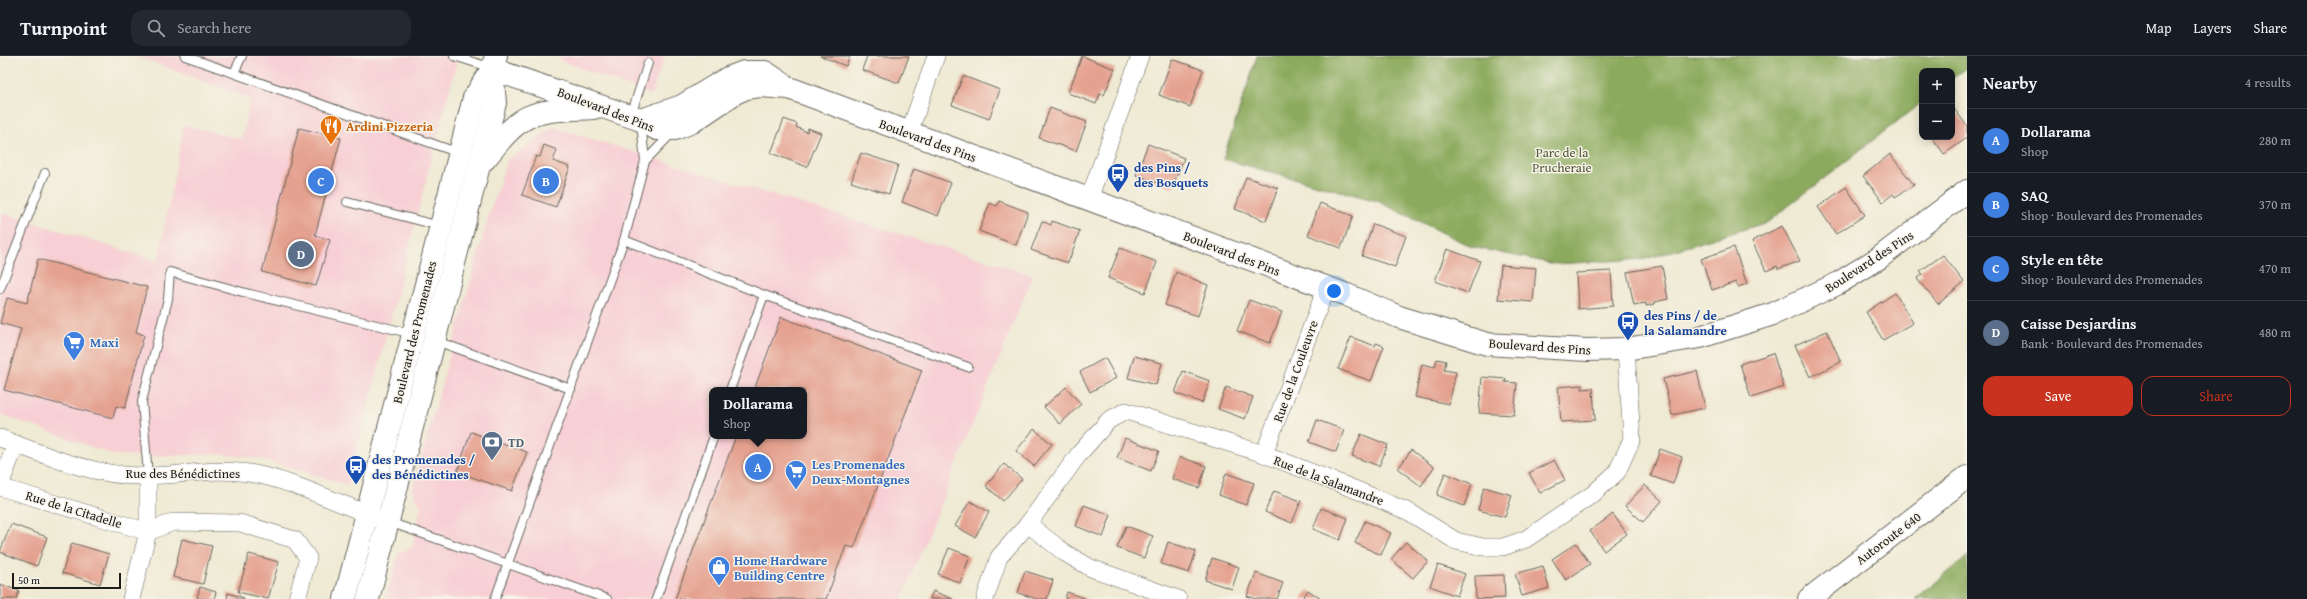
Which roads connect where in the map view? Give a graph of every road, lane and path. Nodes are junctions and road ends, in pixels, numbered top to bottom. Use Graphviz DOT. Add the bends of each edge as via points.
graph roads {
  1 [pos="185,56"];
  2 [pos="242,56"];
  3 [pos="454,56"];
  4 [pos="936,56"];
  5 [pos="1140,56"];
  6 [pos="494,62"];
  7 [pos="648,63"];
  8 [pos="234,73"];
  9 [pos="789,88"];
  10 [pos="604,107"];
  11 [pos="636,118"];
  12 [pos="675,129"];
  13 [pos="909,133"];
  14 [pos="460,154"];
  15 [pos="645,161"];
  16 [pos="480,166"];
  17 [pos="45,173"];
  18 [pos="1967,191"];
  19 [pos="1089,199"];
  20 [pos="347,202"];
  21 [pos="441,226"];
  22 [pos="624,240"];
  23 [pos="1326,288"];
  24 [pos="0,289"];
  25 [pos="764,294"];
  26 [pos="414,334"];
  27 [pos="434,340"];
  28 [pos="1626,349"];
  29 [pos="968,367"];
  30 [pos="731,387"];
  31 [pos="571,389"];
  32 [pos="0,438"];
  33 [pos="713,439"];
  34 [pos="16,444"];
  35 [pos="1264,454"];
  36 [pos="148,476"];
  37 [pos="1967,478"];
  38 [pos="0,486"];
  39 [pos="367,514"];
  40 [pos="388,522"];
  41 [pos="1028,524"];
  42 [pos="148,532"];
  43 [pos="508,563"];
  44 [pos="131,599"];
  45 [pos="296,599"];
  46 [pos="345,599"];
  47 [pos="368,599"];
  48 [pos="495,599"];
  49 [pos="607,599"];
  50 [pos="656,599"];
  51 [pos="985,599"];
  52 [pos="1178,599"];
  53 [pos="1808,599"];
  1 -- 8 [label="lane"];
  2 -- 8 [label="lane"];
  3 -- 6 [label="lane"];
  4 -- 13 [label="street"];
  5 -- 19 [label="street"];
  6 -- 10 [label="main road, Boulevard des Pins"];
  6 -- 14 [label="main road, Boulevard des Promenades" via="474,98"];
  6 -- 16 [label="main road, Boulevard des Promenades" via="495,103"];
  7 -- 11 [label="lane"];
  8 -- 14 [label="lane"];
  9 -- 11 [label="main road" via="765,72 744,72 728,78 677,108"];
  9 -- 12 [label="main road, Boulevard des Pins" via="746,88 692,122"];
  9 -- 13 [label="main road, Boulevard des Pins"];
  10 -- 11 [label="main road, Boulevard des Pins"];
  10 -- 16 [label="main road" via="549,110 524,118 505,134"];
  11 -- 12 [label="main road, Boulevard des Pins" via="657,129"];
  11 -- 15 [label="lane"];
  12 -- 15 [label="lane"];
  13 -- 19 [label="main road, Boulevard des Pins"];
  14 -- 21 [label="main road, Boulevard des Promenades"];
  15 -- 22 [label="lane"];
  16 -- 27 [label="main road, Boulevard des Promenades"];
  17 -- 24 [label="lane"];
  18 -- 28 [label="main road, Boulevard des Pins" via="1879,258 1828,288 1773,314 1700,337"];
  19 -- 23 [label="main road, Boulevard des Pins"];
  20 -- 21 [label="lane"];
  21 -- 26 [label="main road, Boulevard des Promenades"];
  22 -- 25 [label="lane"];
  22 -- 31 [label="lane"];
  23 -- 28 [label="main road, Boulevard des Pins" via="1399,317 1487,344 1587,350"];
  23 -- 35 [label="street, Rue de la Couleuvre"];
  25 -- 29 [label="lane"];
  25 -- 30 [label="lane"];
  26 -- 36 [label="lane" via="170,272 168,299 142,401"];
  26 -- 39 [label="main road, Boulevard des Promenades"];
  27 -- 31 [label="lane"];
  27 -- 40 [label="main road, Boulevard des Promenades"];
  28 -- 35 [label="street, Rue de la Salamandre" via="1632,439 1617,472 1593,494 1526,538 1503,547 1483,547 1456,541 1409,512"];
  31 -- 43 [label="lane"];
  32 -- 34 [label="street, Rue des Bénédictines"];
  33 -- 50 [label="lane"];
  34 -- 36 [label="street, Rue des Bénédictines" via="96,472"];
  34 -- 38 [label="street"];
  35 -- 41 [label="street, Rue de la Salamandre" via="1126,410 1109,420 1079,454"];
  36 -- 39 [label="street, Rue des Bénédictines" via="207,471 257,474"];
  36 -- 42 [label="street"];
  37 -- 53 [label="main road, Autoroute 640"];
  38 -- 42 [label="street, Rue de la Citadelle"];
  39 -- 40 [label="street, Rue des Bénédictines"];
  39 -- 46 [label="main road, Boulevard des Promenades"];
  40 -- 43 [label="lane"];
  40 -- 47 [label="main road, Boulevard des Promenades"];
  41 -- 51 [label="street, Rue de la Salamandre" via="999,557"];
  41 -- 52 [label="street" via="1065,554 1091,568"];
  42 -- 44 [label="street"];
  42 -- 45 [label="street" via="173,522 240,523 295,540 308,558"];
  43 -- 48 [label="lane"];
  43 -- 49 [label="lane"];
}
